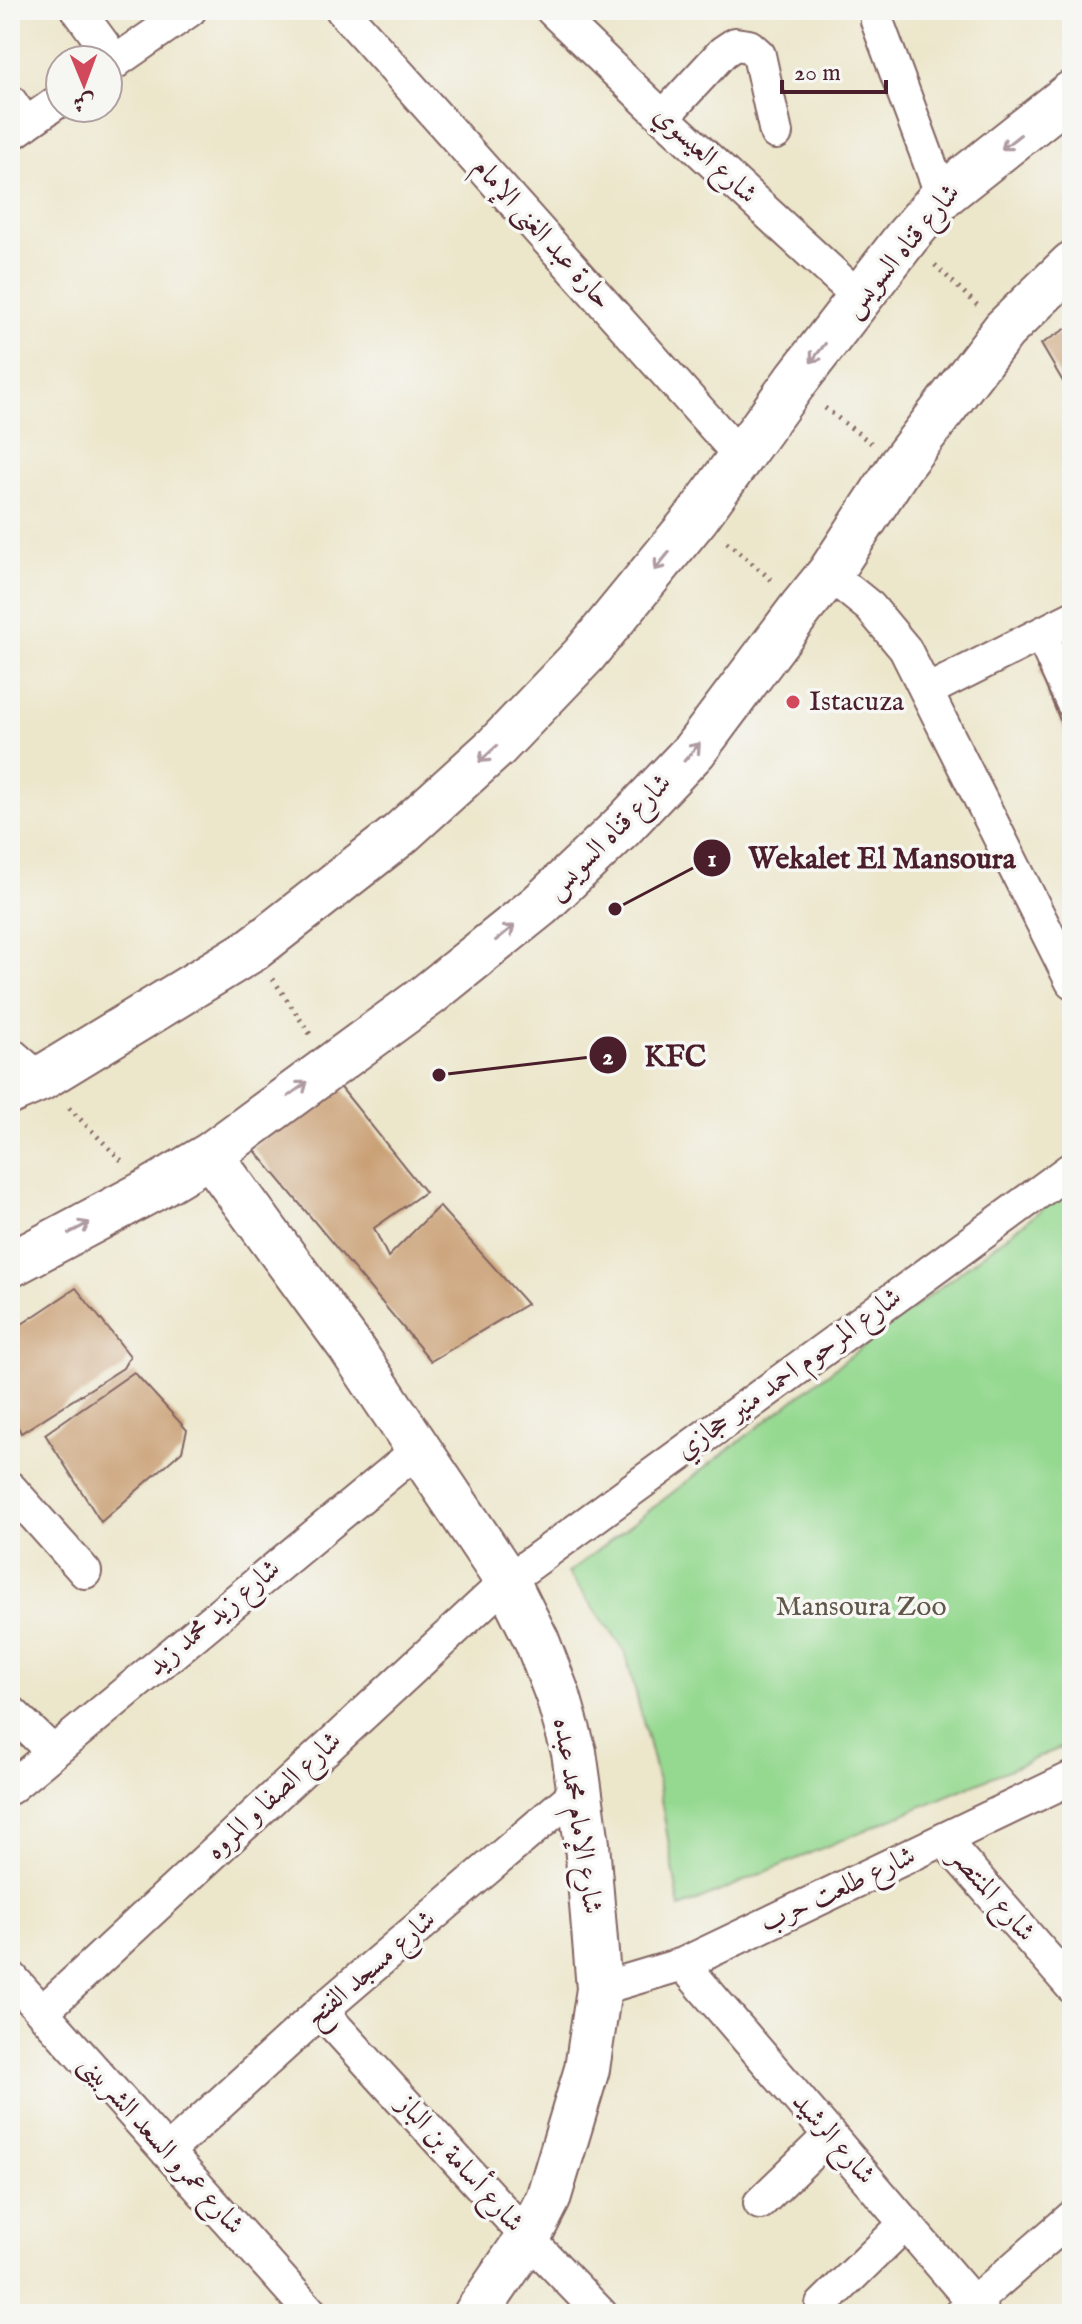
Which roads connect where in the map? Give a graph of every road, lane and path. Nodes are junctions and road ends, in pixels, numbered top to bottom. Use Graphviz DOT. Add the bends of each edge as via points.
graph roads {
  1 [pos="78,10"];
  2 [pos="190,10"];
  3 [pos="342,10"];
  4 [pos="552,10"];
  5 [pos="877,21"];
  6 [pos="99,44"];
  7 [pos="124,56"];
  8 [pos="1072,93"];
  9 [pos="44,107"];
  10 [pos="663,117"];
  11 [pos="15,120"];
  12 [pos="776,133"];
  13 [pos="942,196"];
  14 [pos="906,238"];
  15 [pos="1072,264"];
  16 [pos="860,298"];
  17 [pos="1004,330"];
  18 [pos="794,383"];
  19 [pos="741,457"];
  20 [pos="900,466"];
  21 [pos="697,517"];
  22 [pos="815,590"];
  23 [pos="1072,618"];
  24 [pos="1041,634"];
  25 [pos="927,691"];
  26 [pos="1072,702"];
  27 [pos="253,949"];
  28 [pos="1072,982"];
  29 [pos="331,1064"];
  30 [pos="20,1075"];
  31 [pos="210,1155"];
  32 [pos="1072,1168"];
  33 [pos="151,1190"];
  34 [pos="10,1265"];
  35 [pos="419,1449"];
  36 [pos="10,1488"];
  37 [pos="85,1572"];
  38 [pos="507,1581"];
  39 [pos="10,1711"];
  40 [pos="53,1752"];
  41 [pos="1072,1778"];
  42 [pos="10,1788"];
  43 [pos="579,1790"];
  44 [pos="944,1840"];
  45 [pos="683,1964"];
  46 [pos="10,1976"];
  47 [pos="1072,1987"];
  48 [pos="599,1989"];
  49 [pos="321,2011"];
  50 [pos="42,2012"];
  51 [pos="830,2135"];
  52 [pos="167,2152"];
  53 [pos="760,2203"];
  54 [pos="1072,2217"];
  55 [pos="906,2223"];
  56 [pos="528,2238"];
  57 [pos="822,2305"];
  58 [pos="973,2310"];
  59 [pos="312,2314"];
  60 [pos="476,2314"];
  61 [pos="601,2314"];
  1 -- 6 [label="street"];
  2 -- 7 [label="street"];
  3 -- 19 [label="street, حارة عبد الغنى الإمام"];
  4 -- 10 [label="street, شارع العيسوي"];
  5 -- 13 [label="street"];
  8 -- 13 [label="main road, شارع قناه السويس, one-way"];
  9 -- 11 [label="street"];
  10 -- 12 [label="street" via="735,44 749,46 759,55"];
  10 -- 16 [label="street, شارع العيسوي"];
  13 -- 14 [label="main road, شارع قناه السويس"];
  14 -- 16 [label="main road, شارع قناه السويس"];
  14 -- 17 [label="path"];
  15 -- 17 [label="main road, شارع قناه السويس"];
  16 -- 18 [label="main road, شارع قناه السويس, one-way"];
  17 -- 20 [label="main road, شارع قناه السويس"];
  18 -- 19 [label="main road, شارع قناه السويس"];
  18 -- 20 [label="path"];
  19 -- 21 [label="main road, شارع قناه السويس"];
  20 -- 22 [label="main road, شارع قناه السويس"];
  21 -- 22 [label="path"];
  21 -- 27 [label="main road, شارع قناه السويس, one-way" via="584,655 496,747 399,835"];
  22 -- 25 [label="street" via="870,607 905,649"];
  29 -- 22 [label="main road, شارع قناه السويس, one-way" via="529,914 623,826 694,751"];
  23 -- 24 [label="street"];
  24 -- 25 [label="street"];
  24 -- 26 [label="street"];
  25 -- 28 [label="street"];
  27 -- 29 [label="path"];
  27 -- 30 [label="main road, شارع قناه السويس"];
  31 -- 29 [label="main road, شارع قناه السويس, one-way"];
  30 -- 33 [label="path"];
  31 -- 33 [label="main road, شارع قناه السويس"];
  31 -- 35 [label="main road, شارع الإمام محمد عبده"];
  32 -- 38 [label="street, شارع المرحوم احمد منير حجازي"];
  34 -- 33 [label="main road, شارع قناه السويس, one-way"];
  35 -- 38 [label="main road, شارع الإمام محمد عبده"];
  35 -- 40 [label="street, شارع زيد محمد زيد"];
  36 -- 37 [label="street"];
  38 -- 43 [label="main road, شارع الإمام محمد عبده" via="558,1696"];
  38 -- 50 [label="street, شارع الصفا و المروه"];
  39 -- 40 [label="street"];
  40 -- 42 [label="street, شارع زيد محمد زيد"];
  41 -- 44 [label="street, شارع طلعت حرب"];
  43 -- 48 [label="main road, شارع الإمام محمد عبده"];
  43 -- 49 [label="street, شارع مسجد الفتح"];
  44 -- 45 [label="street, شارع طلعت حرب"];
  44 -- 47 [label="street, شارع المنتصر"];
  45 -- 48 [label="street, شارع طلعت حرب"];
  45 -- 51 [label="street, شارع الرشيد"];
  46 -- 50 [label="street, شارع عمرو السعد الشربينى"];
  48 -- 56 [label="main road, شارع الإمام محمد عبده" via="587,2069 567,2141 548,2199"];
  49 -- 52 [label="street, شارع مسجد الفتح"];
  49 -- 56 [label="street, شارع أسامة بن الباز"];
  50 -- 52 [label="street, شارع عمرو السعد الشربينى"];
  51 -- 53 [label="street"];
  51 -- 55 [label="street, شارع الرشيد"];
  52 -- 59 [label="street, شارع عمرو السعد الشربينى"];
  54 -- 58 [label="street"];
  55 -- 57 [label="street"];
  55 -- 58 [label="street, شارع الرشيد"];
  56 -- 60 [label="main road, شارع الإمام محمد عبده"];
  56 -- 61 [label="street, شارع أسامة بن الباز"];
}
